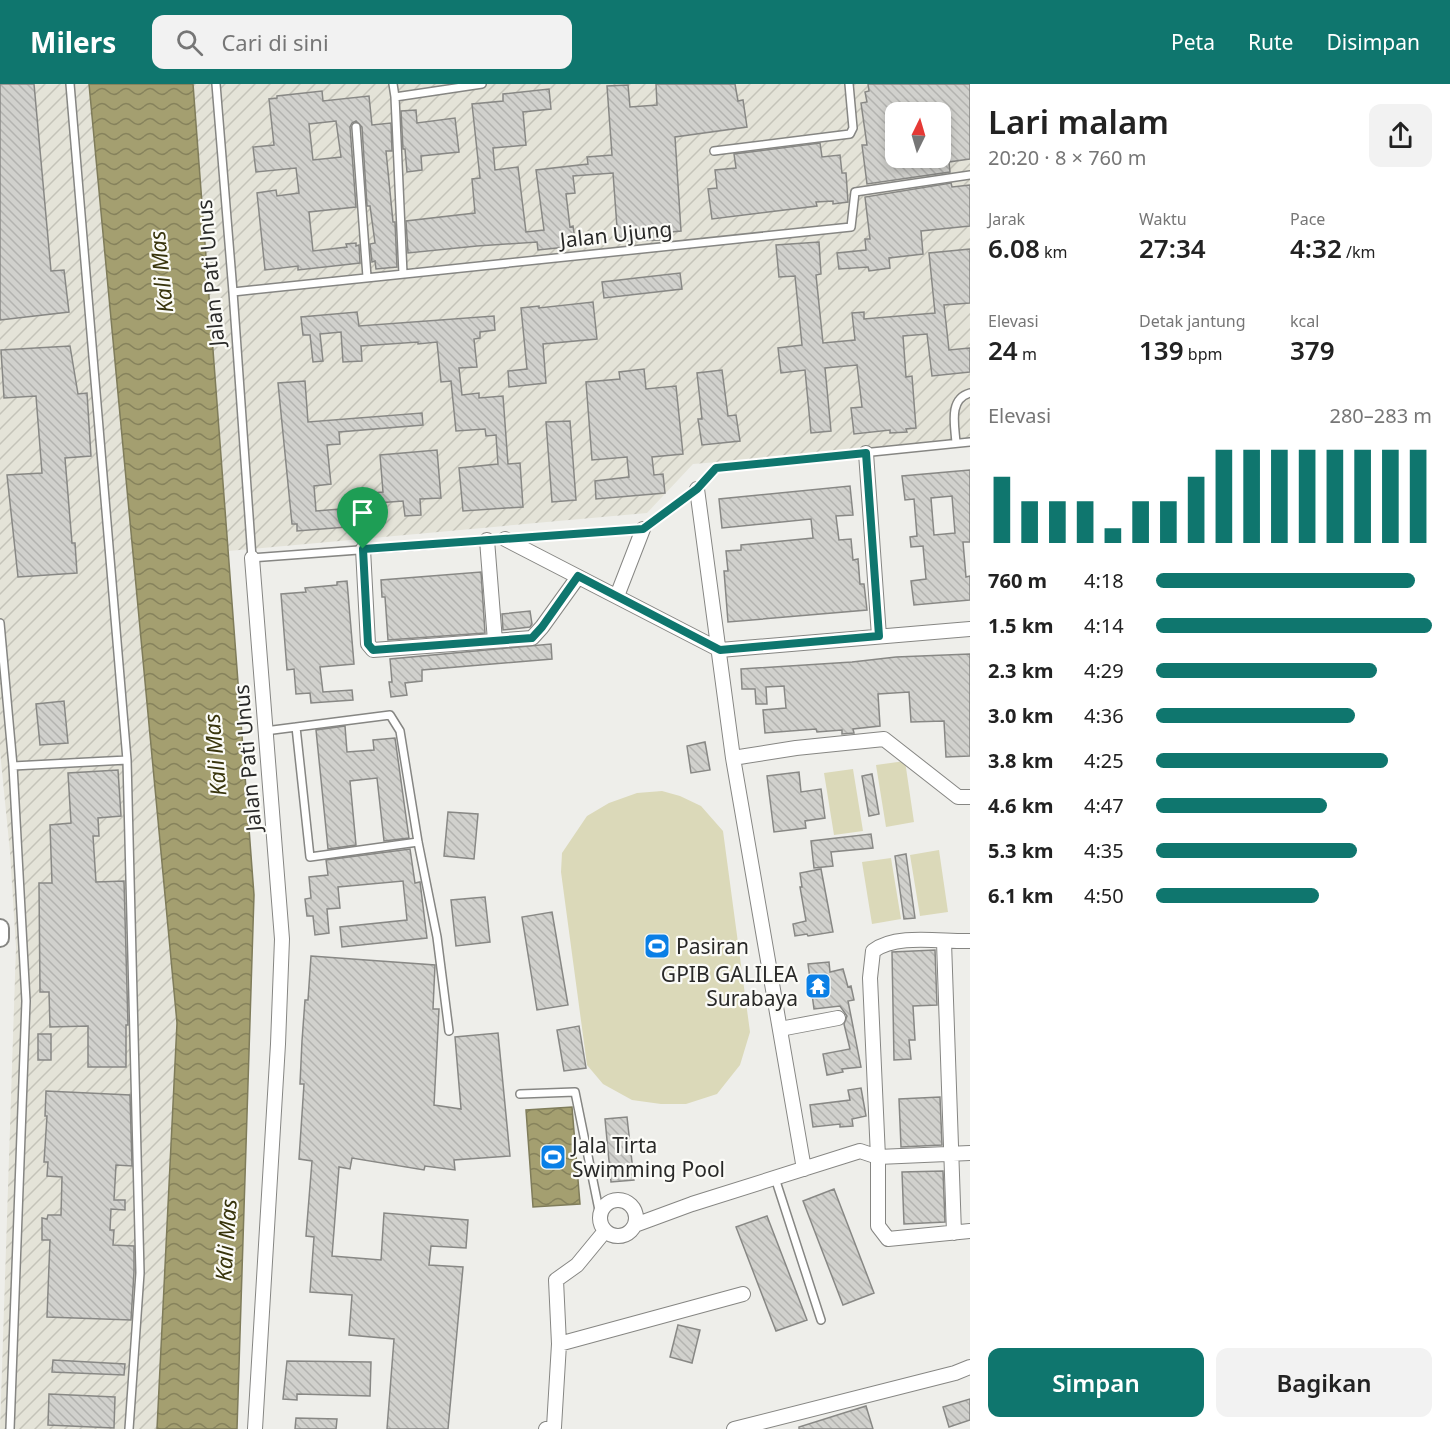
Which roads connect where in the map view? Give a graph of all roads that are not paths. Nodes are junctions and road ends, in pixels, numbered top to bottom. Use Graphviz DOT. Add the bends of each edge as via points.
graph roads {
  1 [pos="70,84"];
  2 [pos="216,84"];
  3 [pos="393,84"];
  4 [pos="482,84"];
  5 [pos="849,84"];
  6 [pos="395,97"];
  7 [pos="356,127"];
  8 [pos="714,151"];
  9 [pos="970,175"];
  10 [pos="403,274"];
  11 [pos="367,278"];
  12 [pos="234,292"];
  13 [pos="970,393"];
  14 [pos="970,442"];
  15 [pos="956,443"];
  16 [pos="866,453"];
  17 [pos="697,489"];
  18 [pos="643,529"];
  19 [pos="505,539"];
  20 [pos="487,540"];
  21 [pos="363,549"];
  22 [pos="252,558"];
  23 [pos="578,576"];
  24 [pos="617,596"];
  25 [pos="0,622"];
  26 [pos="970,629"];
  27 [pos="879,636"];
  28 [pos="495,641"];
  29 [pos="720,650"];
  30 [pos="296,727"];
  31 [pos="265,731"];
  32 [pos="734,758"];
  33 [pos="127,760"];
  34 [pos="13,766"];
  35 [pos="970,797"];
  36 [pos="418,842"];
  37 [pos="0,928"];
  38 [pos="0,938"];
  39 [pos="970,941"];
  40 [pos="944,942"];
  41 [pos="838,1018"];
  42 [pos="780,1029"];
  43 [pos="449,1031"];
  44 [pos="520,1094"];
  45 [pos="952,1153"];
  46 [pos="970,1153"];
  47 [pos="878,1157"];
  48 [pos="804,1169"];
  49 [pos="775,1178"];
  50 [pos="600,1215"];
  51 [pos="635,1225"];
  52 [pos="604,1231"];
  53 [pos="970,1231"];
  54 [pos="954,1233"];
  55 [pos="743,1294"];
  56 [pos="821,1320"];
  57 [pos="559,1344"];
  58 [pos="970,1369"];
  59 [pos="10,1429"];
  60 [pos="129,1429"];
  61 [pos="255,1429"];
  62 [pos="546,1429"];
  63 [pos="734,1429"];
  1 -- 33 [label="lane"];
  2 -- 12 [label="lane, Jalan Pati Unus"];
  3 -- 6 [label="lane"];
  4 -- 6 [label="lane"];
  5 -- 8 [label="lane" via="853,128 850,134"];
  6 -- 10 [label="lane"];
  7 -- 11 [label="lane"];
  9 -- 10 [label="lane, Jalan Ujung" via="855,192 851,227"];
  10 -- 11 [label="lane, Jalan Ujung"];
  11 -- 12 [label="lane, Jalan Ujung"];
  12 -- 22 [label="lane, Jalan Pati Unus"];
  13 -- 15 [label="lane" via="959,398 956,405"];
  14 -- 15 [label="lane"];
  15 -- 16 [label="lane"];
  16 -- 17 [label="lane" via="716,468"];
  16 -- 27 [label="street"];
  17 -- 18 [label="lane"];
  17 -- 29 [label="street"];
  18 -- 19 [label="lane"];
  18 -- 24 [label="street"];
  19 -- 20 [label="lane"];
  19 -- 23 [label="street"];
  20 -- 21 [label="lane"];
  20 -- 28 [label="street"];
  21 -- 22 [label="lane"];
  21 -- 28 [label="street" via="368,644 373,650"];
  22 -- 31 [label="street, Jalan Pati Unus"];
  23 -- 24 [label="street"];
  23 -- 28 [label="street" via="532,638"];
  24 -- 29 [label="street"];
  25 -- 34 [label="lane"];
  26 -- 27 [label="street"];
  27 -- 29 [label="street"];
  29 -- 32 [label="street"];
  30 -- 31 [label="lane"];
  30 -- 36 [label="lane" via="390,715 400,731"];
  30 -- 36 [label="lane" via="310,856"];
  31 -- 61 [label="street, Jalan Pati Unus" via="282,939"];
  32 -- 35 [label="street" via="884,739 958,797"];
  32 -- 42 [label="street"];
  33 -- 34 [label="lane"];
  33 -- 60 [label="lane" via="140,1272"];
  34 -- 59 [label="lane" via="26,1001"];
  36 -- 43 [label="lane" via="437,937"];
  37 -- 38 [label="street"];
  39 -- 40 [label="street"];
  40 -- 45 [label="street"];
  40 -- 47 [label="street" via="913,939 879,946 873,951 870,978"];
  41 -- 42 [label="street"];
  42 -- 48 [label="street"];
  44 -- 50 [label="lane" via="575,1092"];
  45 -- 46 [label="street"];
  45 -- 47 [label="street"];
  45 -- 54 [label="street"];
  47 -- 48 [label="street" via="860,1151"];
  47 -- 54 [label="street" via="878,1226 888,1239"];
  48 -- 49 [label="street"];
  49 -- 51 [label="street"];
  49 -- 56 [label="lane"];
  50 -- 51 [label="street" via="606,1204 617,1199 629,1203 636,1212"];
  50 -- 52 [label="street"];
  51 -- 52 [label="street" via="627,1234 615,1236"];
  52 -- 57 [label="street" via="578,1264 556,1280"];
  53 -- 54 [label="street"];
  55 -- 57 [label="street"];
  57 -- 62 [label="street" via="554,1427"];
  58 -- 63 [label="street"];
}
